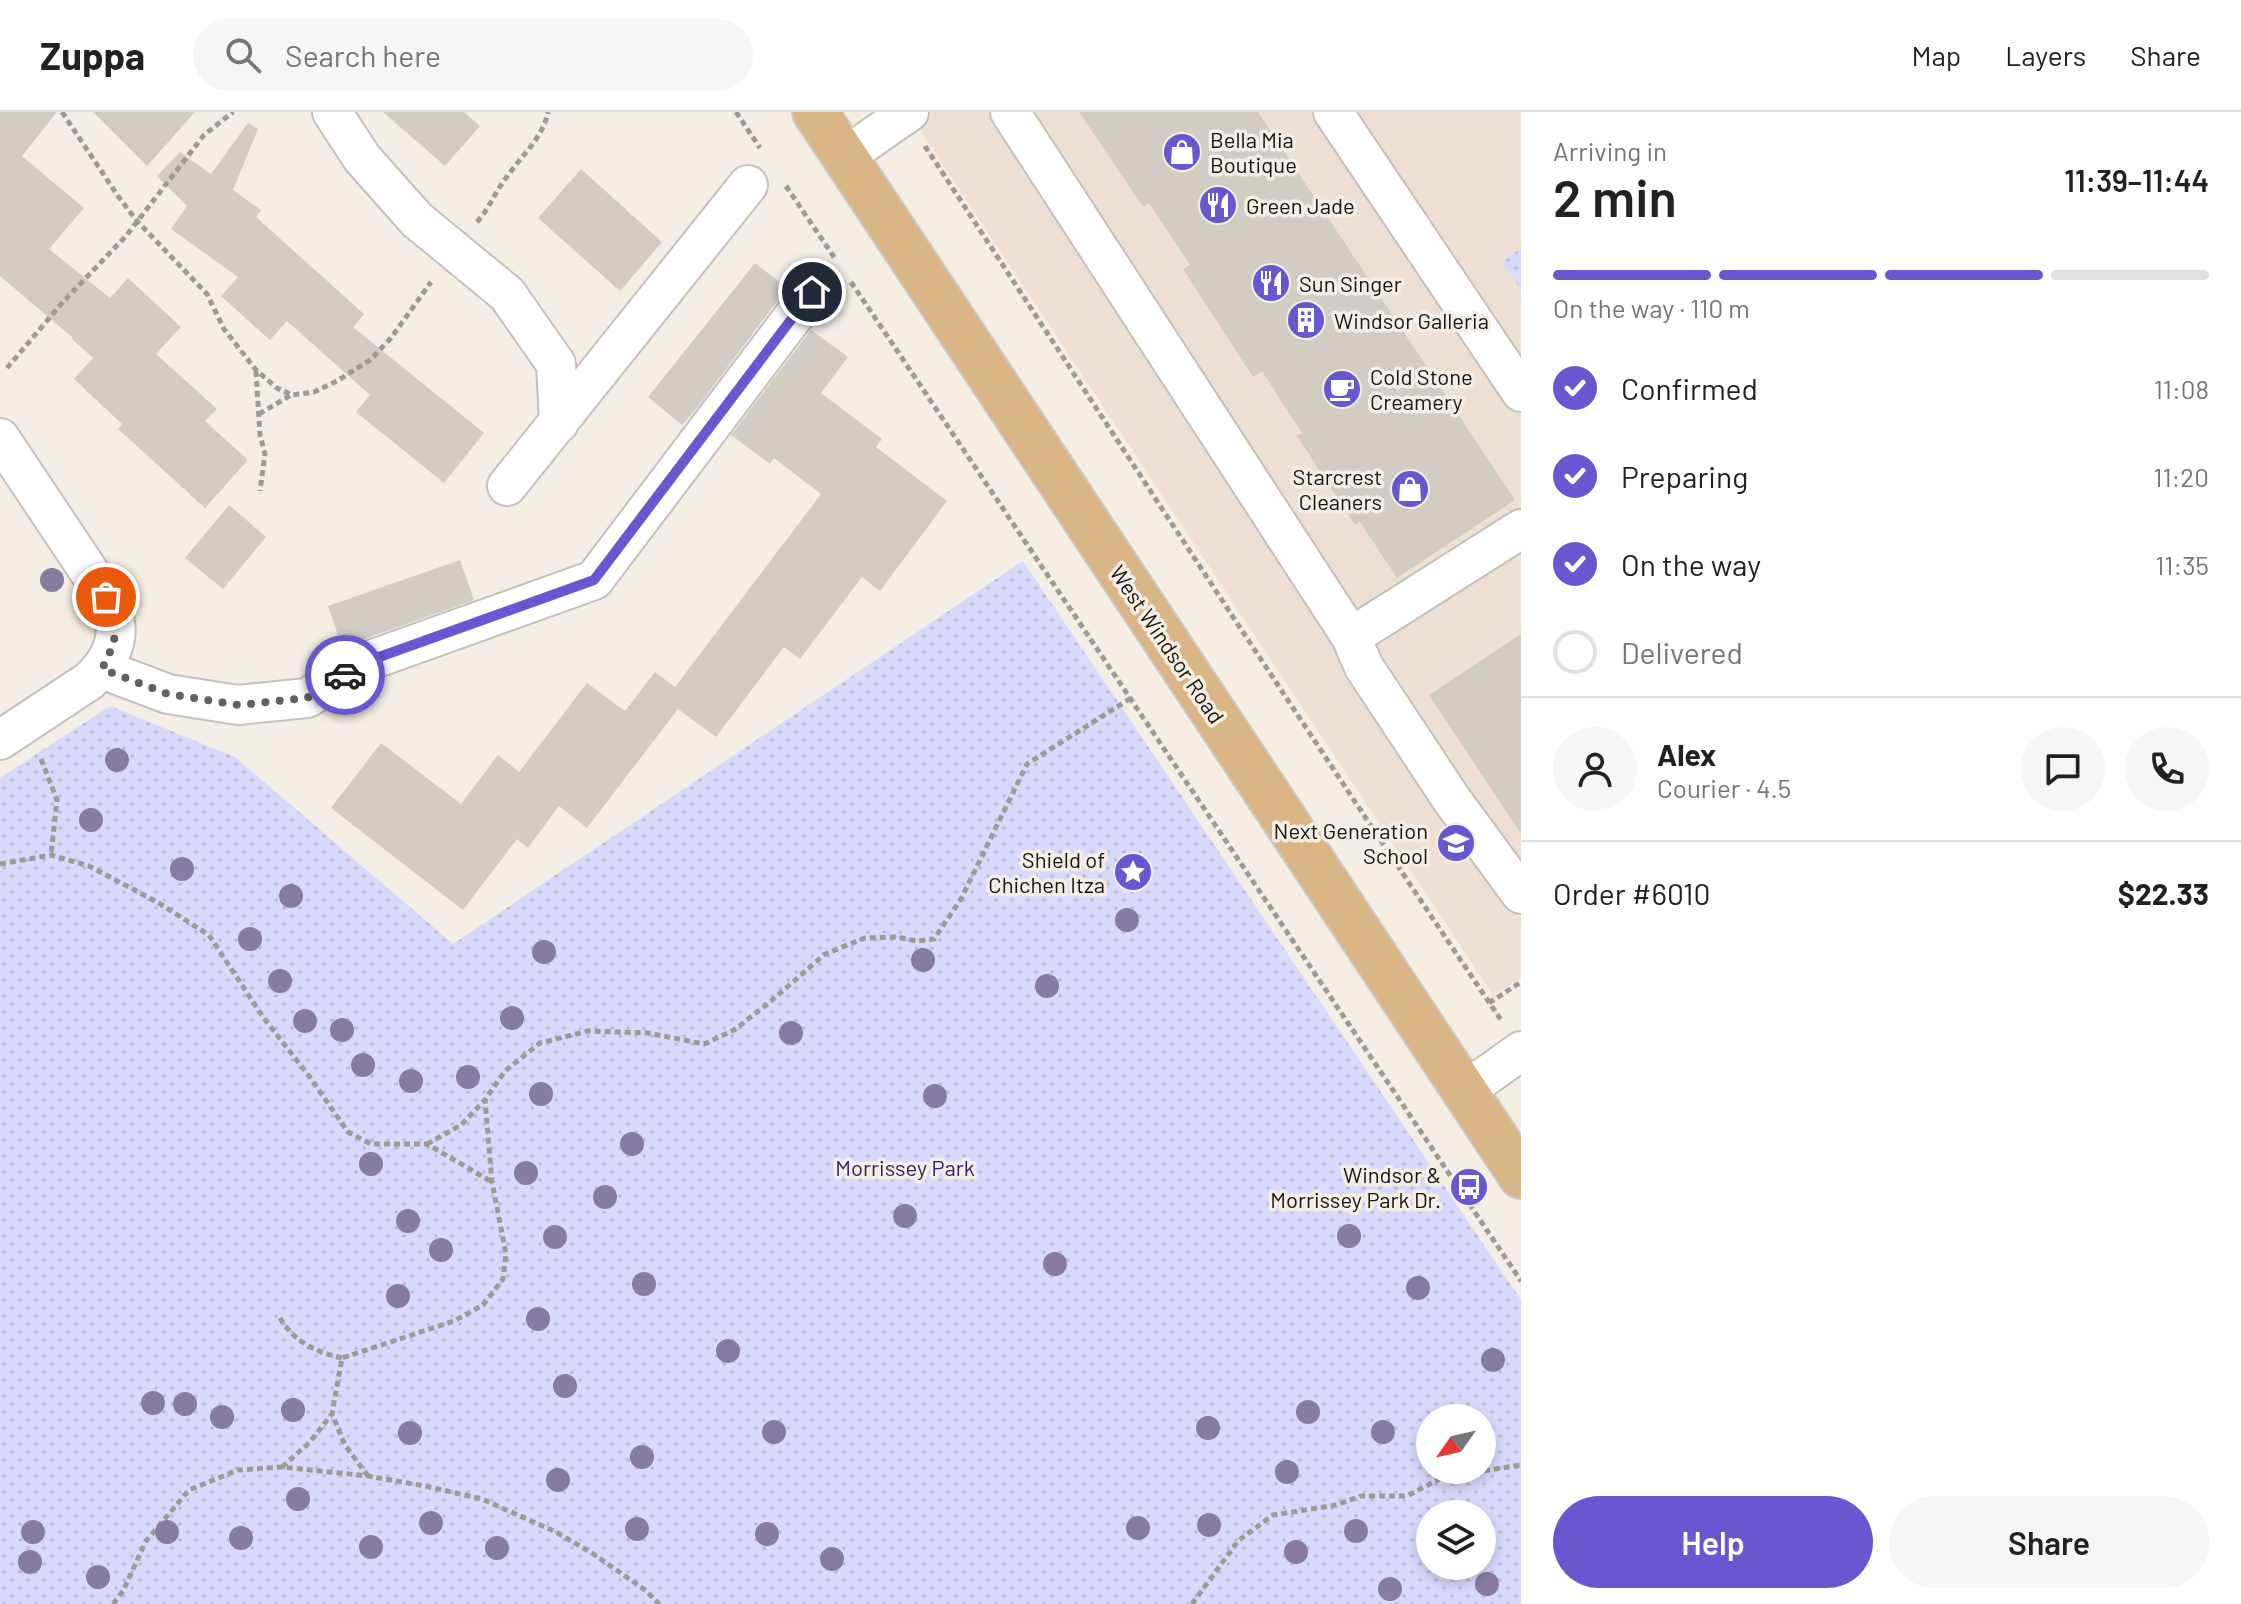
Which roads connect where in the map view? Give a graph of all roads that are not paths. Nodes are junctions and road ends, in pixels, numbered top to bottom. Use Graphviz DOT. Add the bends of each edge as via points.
graph roads {
  1 [pos="332,112"];
  2 [pos="815,112"];
  3 [pos="909,112"];
  4 [pos="1010,112"];
  5 [pos="1333,112"];
  6 [pos="844,157"];
  7 [pos="764,171"];
  8 [pos="812,292"];
  9 [pos="1521,392"];
  10 [pos="559,423"];
  11 [pos="0,438"];
  12 [pos="507,486"];
  13 [pos="1521,529"];
  14 [pos="1351,637"];
  15 [pos="102,669"];
  16 [pos="0,740"];
  17 [pos="1520,889"];
  18 [pos="1512,1037"];
  19 [pos="1465,1091"];
  20 [pos="1521,1176"];
  1 -- 10 [label="street" via="362,158 417,220 507,294 556,364"];
  2 -- 6 [label="main road, West Windsor Road"];
  3 -- 6 [label="street"];
  4 -- 14 [label="street"];
  5 -- 9 [label="street"];
  6 -- 19 [label="main road, West Windsor Road"];
  7 -- 10 [label="street"];
  8 -- 15 [label="street" via="594,580 368,661 307,698 238,705 168,694"];
  10 -- 12 [label="street"];
  11 -- 15 [label="street" via="106,597 115,622 115,644"];
  13 -- 14 [label="street"];
  14 -- 17 [label="street" via="1364,667 1443,787"];
  15 -- 16 [label="street"];
  18 -- 19 [label="street"];
  19 -- 20 [label="main road, West Windsor Road"];
}
